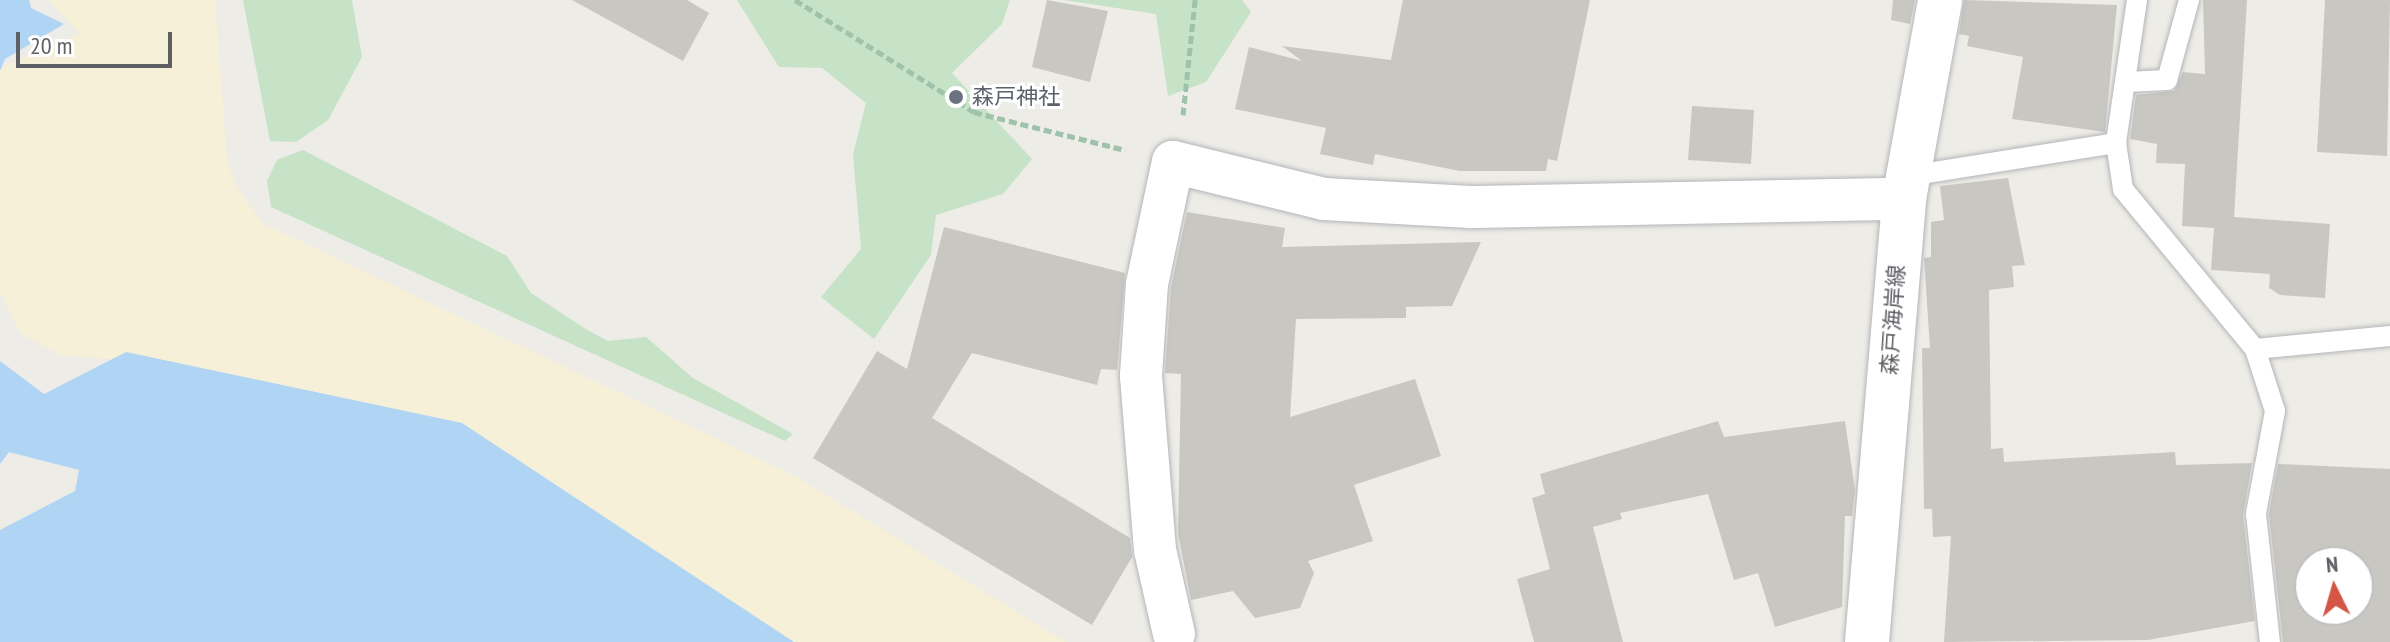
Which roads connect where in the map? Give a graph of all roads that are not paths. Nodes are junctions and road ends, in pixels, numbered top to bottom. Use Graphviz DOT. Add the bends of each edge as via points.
graph roads {
  1 [pos="1940,0"];
  2 [pos="2137,0"];
  3 [pos="2189,0"];
  4 [pos="2127,82"];
  5 [pos="2116,143"];
  6 [pos="1906,188"];
  7 [pos="2390,336"];
  8 [pos="2255,349"];
  9 [pos="1174,634"];
  10 [pos="1867,642"];
  11 [pos="2270,642"];
  1 -- 6 [label="main road, 森戸海岸線"];
  2 -- 4 [label="lane"];
  3 -- 4 [label="lane" via="2167,80"];
  4 -- 5 [label="lane"];
  5 -- 6 [label="lane"];
  5 -- 8 [label="lane" via="2123,189"];
  6 -- 9 [label="street" via="1471,207 1324,199 1173,162 1147,284 1141,376 1155,550"];
  6 -- 10 [label="main road, 森戸海岸線"];
  7 -- 8 [label="lane"];
  8 -- 11 [label="lane" via="2275,411 2256,514"];
}
